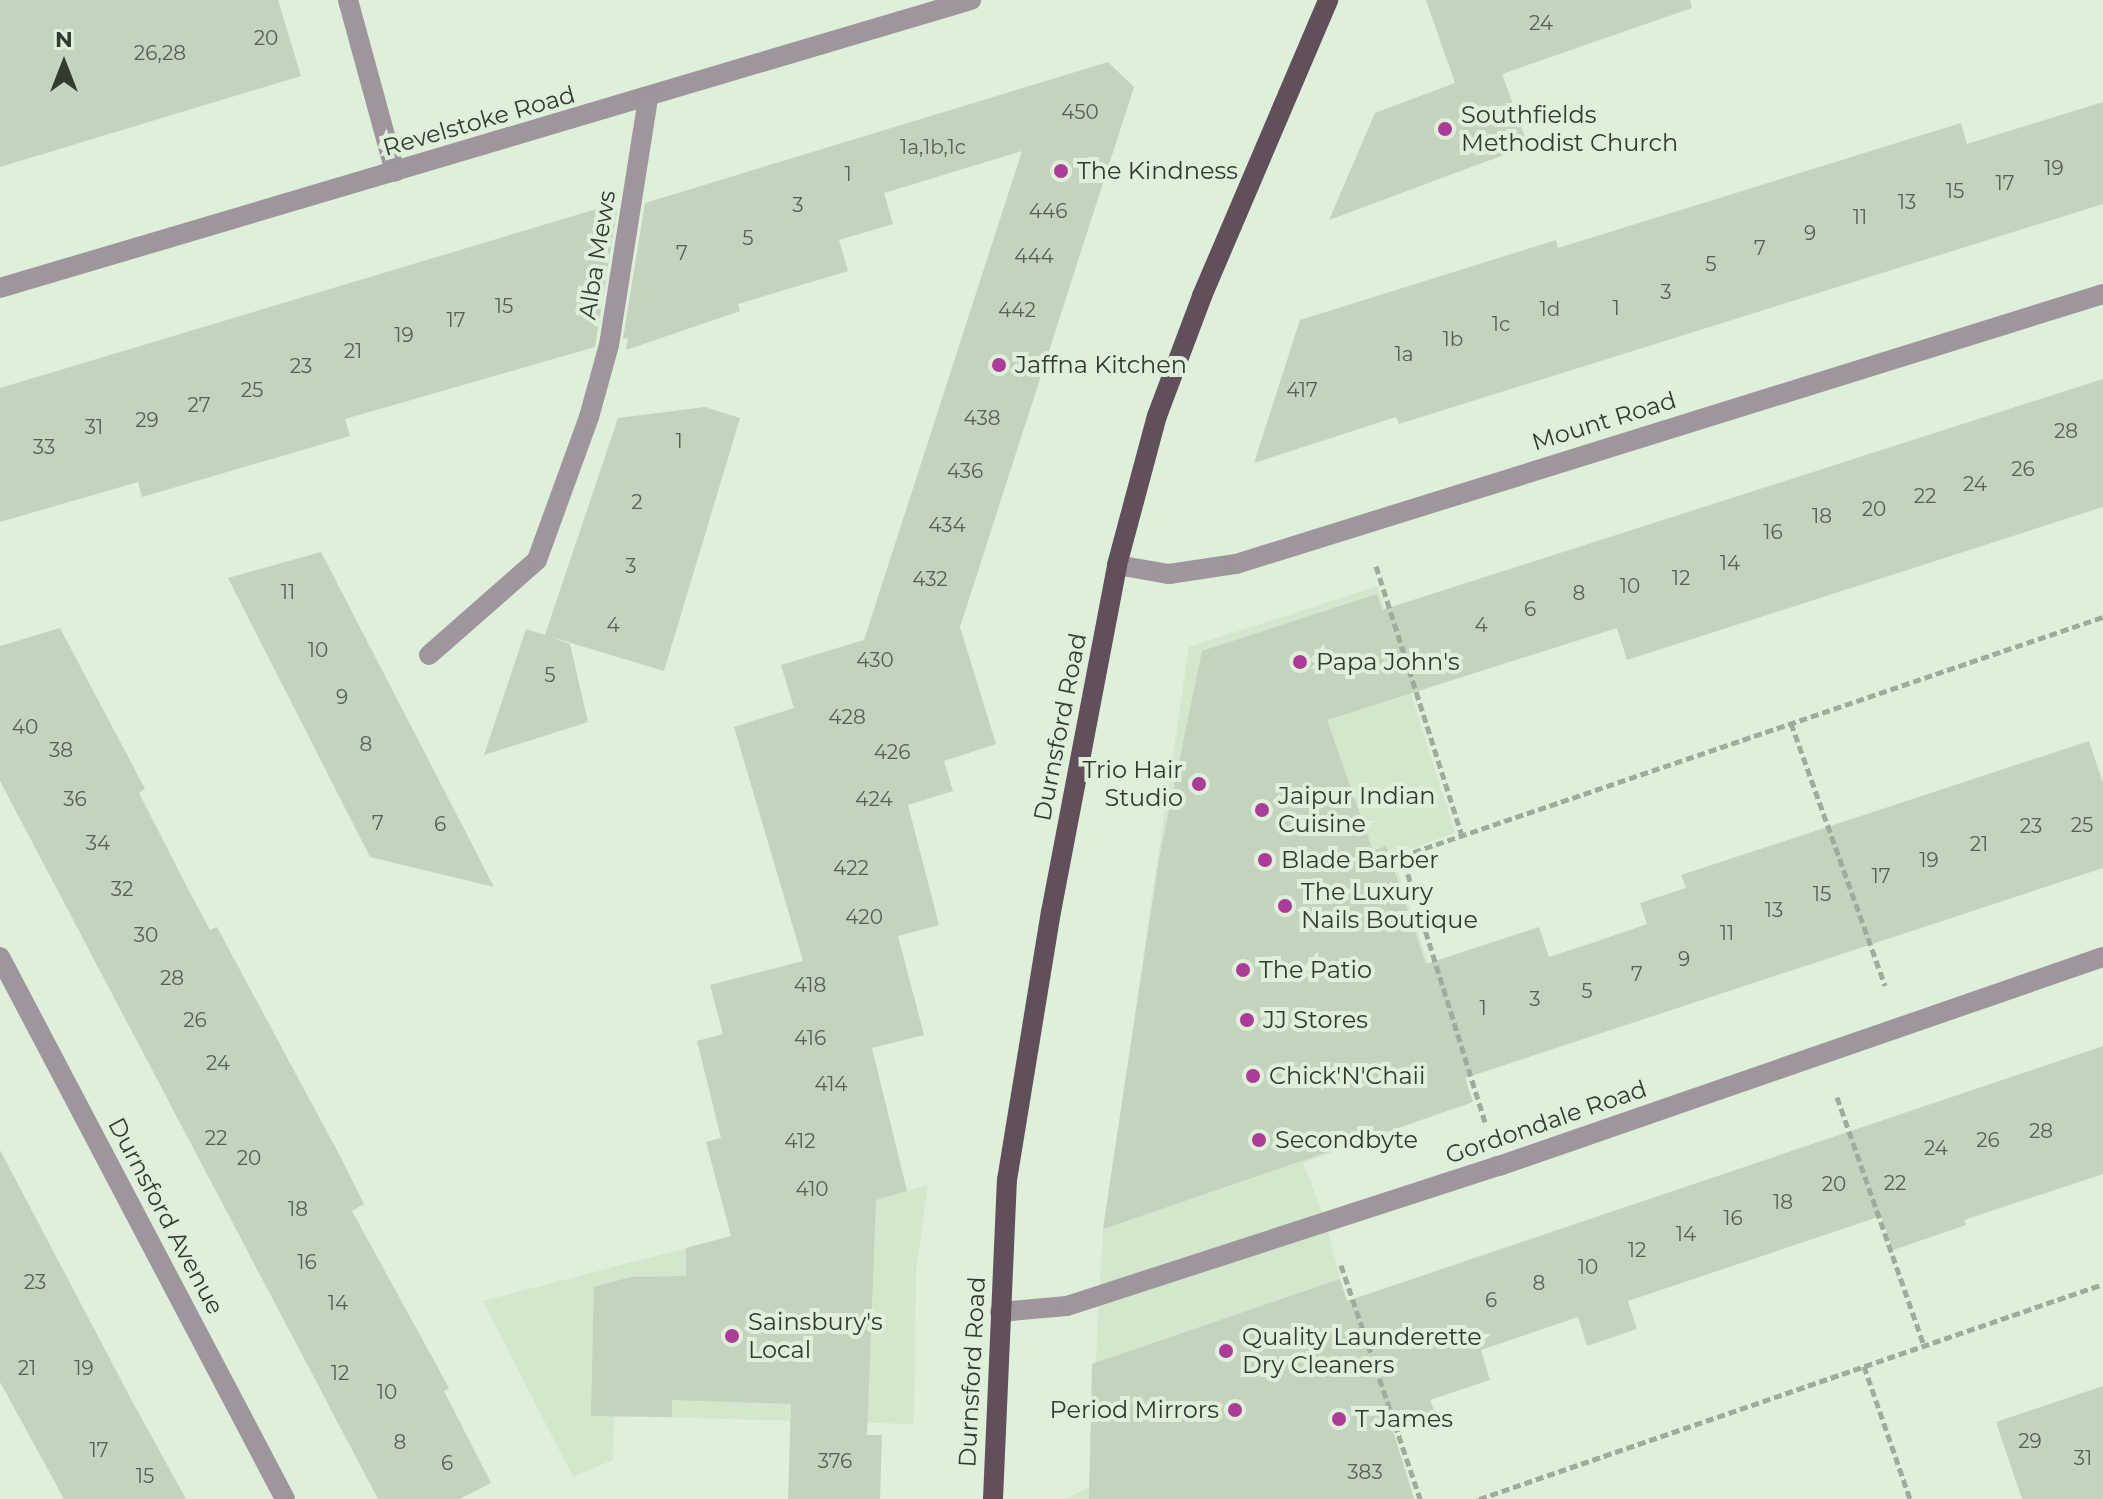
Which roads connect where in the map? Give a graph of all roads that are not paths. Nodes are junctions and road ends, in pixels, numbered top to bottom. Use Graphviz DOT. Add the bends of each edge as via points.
graph roads {
  1 [pos="348,0"];
  2 [pos="971,0"];
  3 [pos="1328,0"];
  4 [pos="648,100"];
  5 [pos="395,172"];
  6 [pos="0,288"];
  7 [pos="2103,294"];
  8 [pos="1117,565"];
  9 [pos="429,655"];
  10 [pos="0,957"];
  11 [pos="2103,957"];
  12 [pos="1000,1312"];
  13 [pos="285,1499"];
  14 [pos="993,1499"];
  1 -- 5 [label="street"];
  2 -- 4 [label="street, Revelstoke Road"];
  3 -- 8 [label="main road, Durnsford Road" via="1179,356 1157,416"];
  4 -- 5 [label="street, Revelstoke Road"];
  4 -- 9 [label="street, Alba Mews" via="609,345 537,560"];
  5 -- 6 [label="street, Revelstoke Road"];
  7 -- 8 [label="street, Mount Road" via="1236,564 1169,574"];
  8 -- 12 [label="main road, Durnsford Road" via="1030,1028 1007,1180"];
  10 -- 13 [label="street, Durnsford Avenue"];
  11 -- 12 [label="street, Gordondale Road" via="1499,1166 1067,1306"];
  12 -- 14 [label="main road, Durnsford Road"];
}
